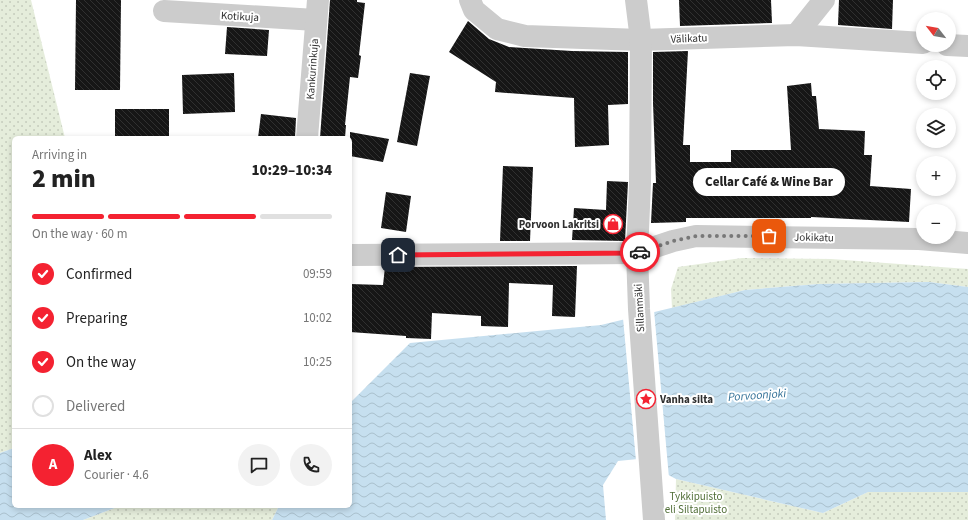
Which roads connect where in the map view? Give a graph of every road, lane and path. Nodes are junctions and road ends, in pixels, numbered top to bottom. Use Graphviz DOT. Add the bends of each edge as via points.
graph roads {
  1 [pos="470,0"];
  2 [pos="636,0"];
  3 [pos="824,0"];
  4 [pos="317,10"];
  5 [pos="164,11"];
  6 [pos="796,35"];
  7 [pos="641,40"];
  8 [pos="916,43"];
  9 [pos="956,45"];
  10 [pos="968,46"];
  11 [pos="307,136"];
  12 [pos="968,243"];
  13 [pos="637,253"];
  14 [pos="352,255"];
  15 [pos="654,520"];
  1 -- 7 [label="street, Välikatu" via="474,10 497,29 525,36"];
  2 -- 7 [label="street, Sillanmäki"];
  3 -- 6 [label="street"];
  4 -- 5 [label="street, Kotikuja"];
  4 -- 11 [label="street, Kankurinkuja"];
  6 -- 7 [label="street, Välikatu"];
  6 -- 8 [label="street, Välikatu"];
  7 -- 13 [label="street, Sillanmäki"];
  9 -- 10 [label="street"];
  12 -- 13 [label="street, Jokikatu" via="919,239 696,236"];
  13 -- 14 [label="street, Jokikatu"];
  13 -- 15 [label="street, Sillanmäki" via="638,309"];
}
